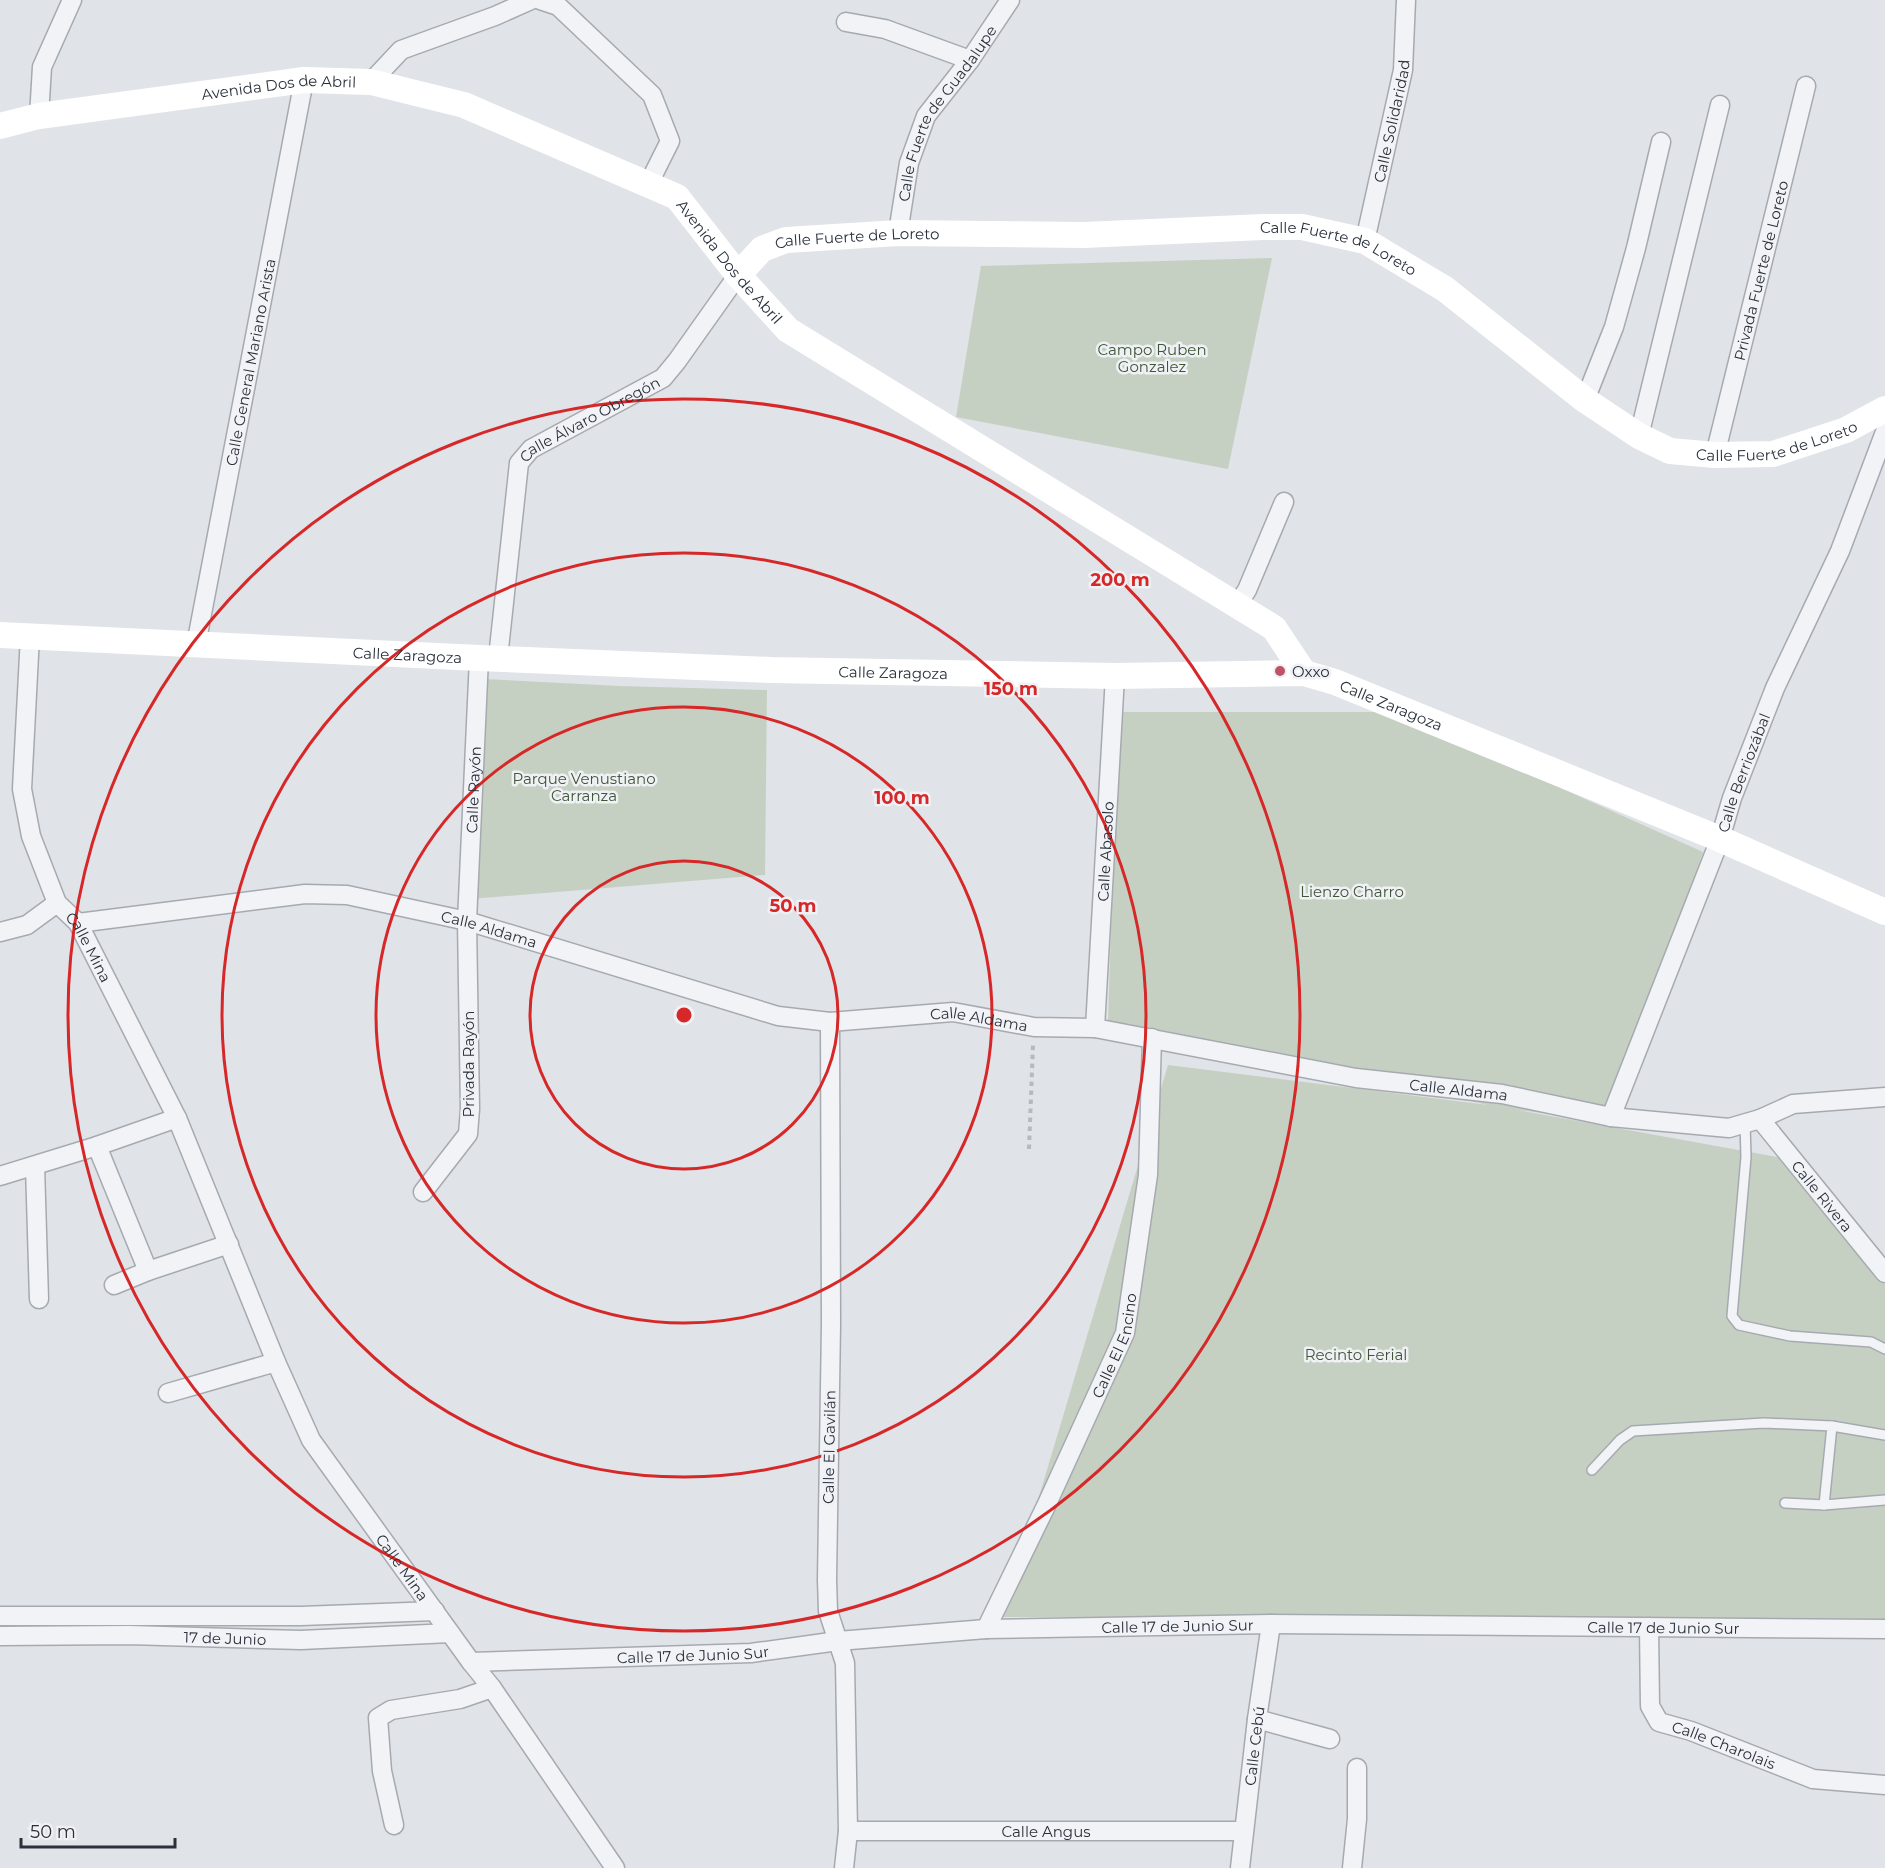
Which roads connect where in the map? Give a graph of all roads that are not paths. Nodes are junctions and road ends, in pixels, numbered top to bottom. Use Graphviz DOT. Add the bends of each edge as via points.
graph roads {
  1 [pos="72,0"];
  2 [pos="531,0"];
  3 [pos="540,0"];
  4 [pos="1010,0"];
  5 [pos="1406,0"];
  6 [pos="846,22"];
  7 [pos="970,60"];
  8 [pos="304,80"];
  9 [pos="371,82"];
  10 [pos="1806,86"];
  11 [pos="1720,105"];
  12 [pos="39,116"];
  13 [pos="0,126"];
  14 [pos="1660,142"];
  15 [pos="648,185"];
  16 [pos="898,233"];
  17 [pos="1365,241"];
  18 [pos="738,275"];
  19 [pos="1585,400"];
  20 [pos="1885,409"];
  21 [pos="1885,432"];
  22 [pos="1640,436"];
  23 [pos="1715,455"];
  24 [pos="1284,502"];
  25 [pos="1237,605"];
  26 [pos="0,635"];
  27 [pos="30,636"];
  28 [pos="196,645"];
  29 [pos="488,658"];
  30 [pos="1304,673"];
  31 [pos="1115,676"];
  32 [pos="1720,839"];
  33 [pos="57,903"];
  34 [pos="1885,912"];
  35 [pos="467,921"];
  36 [pos="78,923"];
  37 [pos="0,932"];
  38 [pos="830,1022"];
  39 [pos="1095,1028"];
  40 [pos="1152,1038"];
  41 [pos="1885,1097"];
  42 [pos="1611,1117"];
  43 [pos="177,1118"];
  44 [pos="1752,1121"];
  45 [pos="98,1146"];
  46 [pos="35,1166"];
  47 [pos="0,1176"];
  48 [pos="423,1192"];
  49 [pos="229,1244"];
  50 [pos="148,1271"];
  51 [pos="1885,1273"];
  52 [pos="114,1285"];
  53 [pos="39,1299"];
  54 [pos="1885,1349"];
  55 [pos="276,1362"];
  56 [pos="168,1393"];
  57 [pos="1832,1426"];
  58 [pos="1885,1435"];
  59 [pos="1592,1470"];
  60 [pos="1885,1500"];
  61 [pos="1785,1503"];
  62 [pos="1824,1505"];
  63 [pos="435,1611"];
  64 [pos="130,1615"];
  65 [pos="0,1616"];
  66 [pos="301,1616"];
  67 [pos="1271,1624"];
  68 [pos="1649,1627"];
  69 [pos="986,1629"];
  70 [pos="1885,1629"];
  71 [pos="450,1633"];
  72 [pos="129,1635"];
  73 [pos="0,1636"];
  74 [pos="301,1640"];
  75 [pos="838,1641"];
  76 [pos="471,1662"];
  77 [pos="492,1688"];
  78 [pos="1257,1719"];
  79 [pos="1330,1739"];
  80 [pos="1357,1768"];
  81 [pos="1885,1785"];
  82 [pos="394,1825"];
  83 [pos="848,1831"];
  84 [pos="1245,1831"];
  85 [pos="615,1868"];
  86 [pos="844,1868"];
  87 [pos="1240,1868"];
  88 [pos="1352,1868"];
  1 -- 12 [label="street" via="42,67"];
  2 -- 9 [label="street" via="401,50"];
  3 -- 15 [label="street" via="558,6 652,95 670,141"];
  4 -- 7 [label="street, Calle Fuerte de Guadalupe"];
  5 -- 17 [label="street, Calle Solidaridad" via="1403,70"];
  6 -- 7 [label="street" via="885,28"];
  7 -- 16 [label="street, Calle Fuerte de Guadalupe" via="926,116 909,163"];
  8 -- 9 [label="street, Avenida Dos de Abril"];
  8 -- 12 [label="street, Avenida Dos de Abril"];
  8 -- 28 [label="street, Calle General Mariano Arista"];
  9 -- 15 [label="street, Avenida Dos de Abril" via="464,105"];
  10 -- 23 [label="street, Privada Fuerte de Loreto"];
  11 -- 22 [label="street"];
  12 -- 13 [label="street, Avenida Dos de Abril"];
  14 -- 19 [label="street" via="1614,327"];
  15 -- 18 [label="street, Avenida Dos de Abril" via="677,197"];
  16 -- 17 [label="street, Calle Fuerte de Loreto" via="1084,235 1302,227"];
  16 -- 18 [label="street, Calle Fuerte de Loreto" via="786,240 762,249"];
  17 -- 19 [label="street, Calle Fuerte de Loreto" via="1444,289"];
  18 -- 25 [label="street, Avenida Dos de Abril" via="788,330"];
  18 -- 29 [label="street, Calle Álvaro Obregón" via="663,378 531,449 519,463"];
  19 -- 22 [label="street, Calle Fuerte de Loreto"];
  20 -- 23 [label="street, Calle Fuerte de Loreto" via="1846,430 1773,454"];
  21 -- 32 [label="street, Calle Berriozábal" via="1840,551 1775,688"];
  22 -- 23 [label="street, Calle Fuerte de Loreto" via="1670,451"];
  24 -- 25 [label="street"];
  25 -- 30 [label="street, Avenida Dos de Abril" via="1274,628"];
  26 -- 27 [label="street, Calle Zaragoza"];
  27 -- 28 [label="street, Calle Zaragoza"];
  27 -- 33 [label="street, Calle Mina" via="22,789 31,836"];
  28 -- 29 [label="street, Calle Zaragoza"];
  29 -- 31 [label="street, Calle Zaragoza" via="771,670"];
  29 -- 35 [label="street, Calle Rayón"];
  30 -- 31 [label="street, Calle Zaragoza"];
  30 -- 32 [label="street, Calle Zaragoza" via="1335,682"];
  31 -- 39 [label="street, Calle Abasolo"];
  32 -- 34 [label="street, Calle Zaragoza"];
  32 -- 42 [label="street, Calle Berriozábal"];
  33 -- 36 [label="street, Calle Mina"];
  33 -- 37 [label="street" via="27,925"];
  35 -- 36 [label="street, Calle Aldama" via="347,896 305,894"];
  35 -- 38 [label="street, Calle Aldama" via="778,1016"];
  35 -- 48 [label="street, Privada Rayón" via="468,1134"];
  36 -- 43 [label="street, Calle Mina"];
  38 -- 39 [label="street, Calle Aldama" via="953,1011 1034,1027"];
  38 -- 75 [label="street, Calle El Gavilán" via="827,1580 828,1611"];
  39 -- 40 [label="street, Calle Aldama"];
  40 -- 42 [label="street, Calle Aldama" via="1356,1078 1502,1094"];
  40 -- 69 [label="street, Calle El Encino" via="1148,1175 1125,1333"];
  41 -- 44 [label="street, Calle Aldama" via="1793,1104"];
  42 -- 44 [label="street, Calle Aldama" via="1729,1128"];
  43 -- 45 [label="street"];
  43 -- 49 [label="street, Calle Mina"];
  44 -- 51 [label="street, Calle Rivera"];
  44 -- 54 [label="lane" via="1732,1316 1739,1325 1790,1336 1871,1342"];
  45 -- 46 [label="street"];
  45 -- 50 [label="street"];
  46 -- 47 [label="street"];
  46 -- 53 [label="street"];
  49 -- 50 [label="street"];
  49 -- 55 [label="street, Calle Mina"];
  50 -- 52 [label="street"];
  55 -- 56 [label="street"];
  55 -- 63 [label="street, Calle Mina" via="311,1440"];
  57 -- 58 [label="lane"];
  57 -- 59 [label="lane" via="1764,1423 1633,1431"];
  57 -- 62 [label="lane"];
  60 -- 62 [label="lane"];
  61 -- 62 [label="lane"];
  63 -- 66 [label="street, 17 de Junio"];
  63 -- 71 [label="street, Calle Mina"];
  64 -- 65 [label="street, 17 de Junio"];
  64 -- 66 [label="street, 17 de Junio"];
  64 -- 72 [label="street"];
  66 -- 74 [label="street"];
  67 -- 68 [label="street, Calle 17 de Junio Sur"];
  67 -- 69 [label="street, Calle 17 de Junio Sur"];
  67 -- 78 [label="street, Calle Cebú"];
  68 -- 70 [label="street, Calle 17 de Junio Sur"];
  68 -- 81 [label="street, Calle Charolais" via="1650,1706 1659,1722 1813,1779"];
  69 -- 75 [label="street, Calle 17 de Junio Sur"];
  71 -- 74 [label="street, 17 de Junio"];
  71 -- 76 [label="street, Calle Mina"];
  72 -- 73 [label="street, 17 de Junio"];
  72 -- 74 [label="street, 17 de Junio"];
  75 -- 76 [label="street, Calle 17 de Junio Sur" via="751,1653"];
  75 -- 83 [label="street, Calle El Gavilán" via="845,1663"];
  76 -- 77 [label="street, Calle Mina"];
  77 -- 82 [label="street" via="460,1699 390,1710 378,1718 382,1771"];
  77 -- 85 [label="street, Calle Mina"];
  78 -- 79 [label="street"];
  78 -- 84 [label="street, Calle Cebú"];
  80 -- 88 [label="street"];
  83 -- 84 [label="street, Calle Angus"];
  83 -- 86 [label="street, Calle El Gavilán"];
  84 -- 87 [label="street, Calle Cebú"];
}
